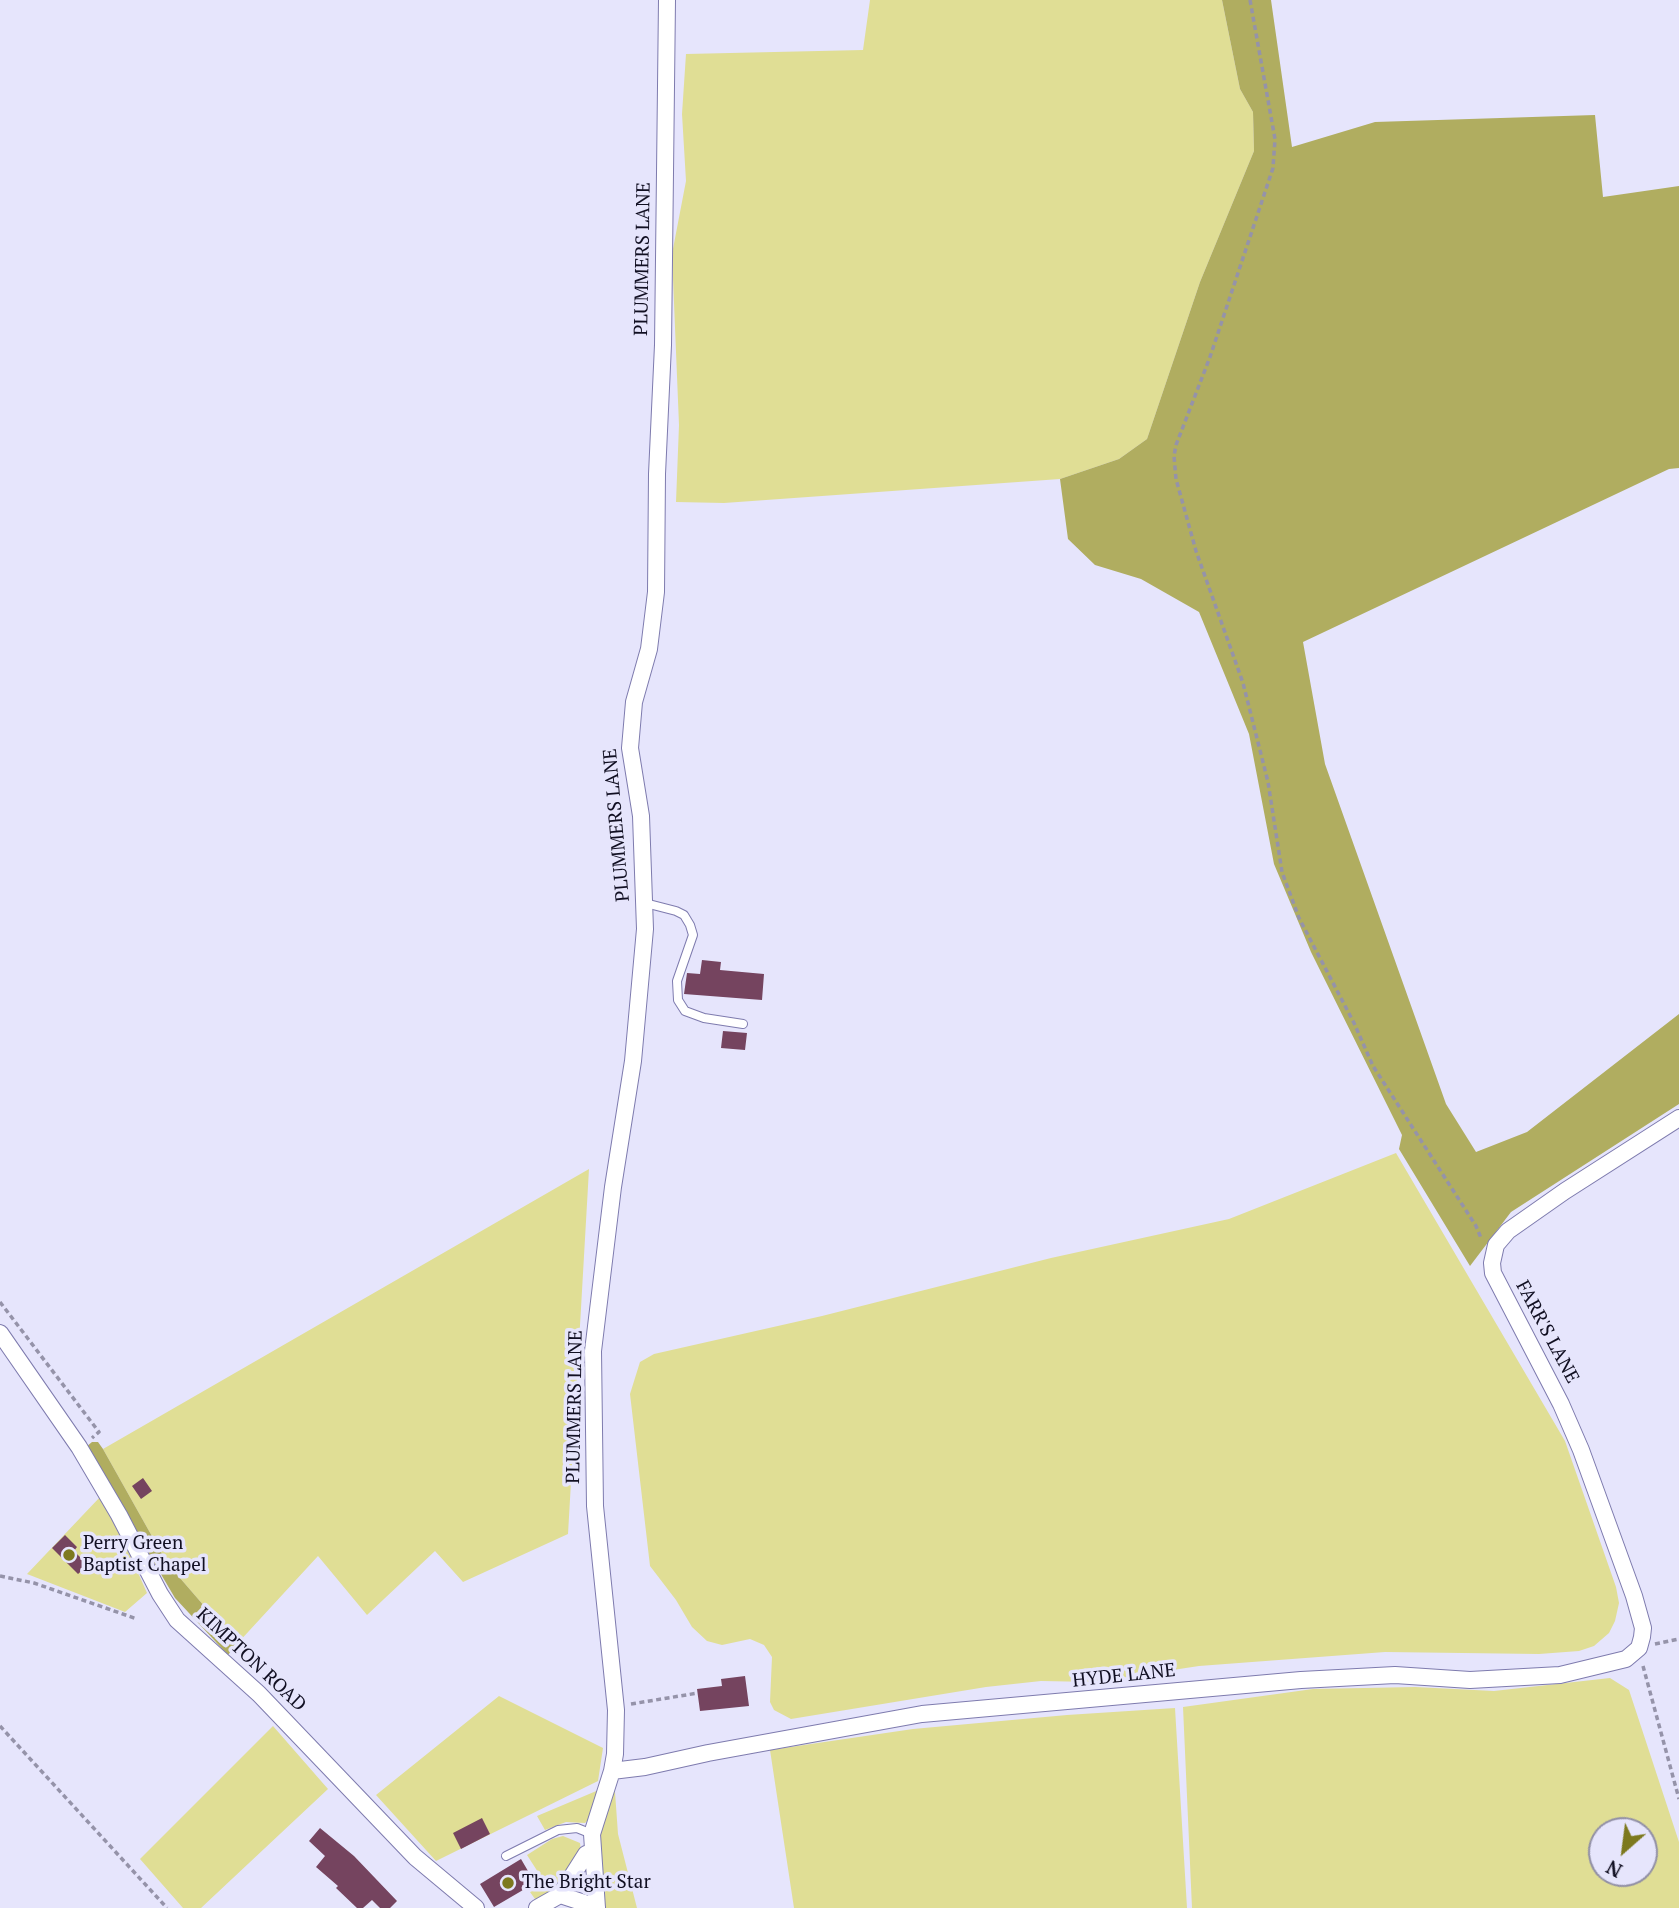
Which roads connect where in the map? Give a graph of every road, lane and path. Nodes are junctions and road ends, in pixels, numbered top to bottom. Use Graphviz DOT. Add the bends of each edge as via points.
graph roads {
  1 [pos="667,0"];
  2 [pos="1250,0"];
  3 [pos="645,904"];
  4 [pos="743,1024"];
  5 [pos="1679,1118"];
  6 [pos="1492,1263"];
  7 [pos="0,1302"];
  8 [pos="0,1333"];
  9 [pos="79,1447"];
  10 [pos="82,1559"];
  11 [pos="148,1571"];
  12 [pos="0,1576"];
  13 [pos="137,1619"];
  14 [pos="1639,1648"];
  15 [pos="698,1693"];
  16 [pos="631,1703"];
  17 [pos="0,1727"];
  18 [pos="612,1771"];
  19 [pos="1679,1799"];
  20 [pos="592,1834"];
  21 [pos="593,1851"];
  22 [pos="506,1856"];
  23 [pos="560,1895"];
  24 [pos="597,1907"];
  25 [pos="167,1908"];
  26 [pos="477,1908"];
  27 [pos="537,1908"];
  1 -- 3 [label="street, PLUMMERS LANE" via="656,592 649,649 634,702 630,748 641,816"];
  2 -- 6 [label="path" via="1275,139 1273,168 1176,445 1176,479 1243,683 1268,782 1282,872 1299,918 1373,1066 1476,1226"];
  3 -- 4 [label="lane" via="676,911 690,925 692,934 677,981 678,1000 685,1011"];
  3 -- 18 [label="street, PLUMMERS LANE" via="633,1061 593,1351 595,1506 616,1710"];
  5 -- 6 [label="street" via="1508,1231 1496,1245"];
  6 -- 14 [label="street, FARR'S LANE" via="1581,1450 1634,1596 1643,1628"];
  7 -- 9 [label="path" via="99,1432"];
  8 -- 9 [label="street, KIMPTON ROAD"];
  9 -- 11 [label="street, KIMPTON ROAD"];
  10 -- 11 [label="path" via="136,1574"];
  11 -- 26 [label="street, KIMPTON ROAD" via="177,1620 260,1694 415,1857"];
  12 -- 13 [label="path" via="34,1583"];
  14 -- 18 [label="street, HYDE LANE" via="1626,1659 1560,1675 1301,1680 922,1714"];
  14 -- 19 [label="path"];
  15 -- 16 [label="path"];
  17 -- 25 [label="path"];
  18 -- 20 [label="street, PLUMMERS LANE"];
  20 -- 21 [label="street"];
  20 -- 22 [label="lane" via="577,1828 558,1830"];
  21 -- 23 [label="street" via="586,1854"];
  21 -- 24 [label="street"];
  23 -- 24 [label="street"];
  23 -- 27 [label="street"];
}
